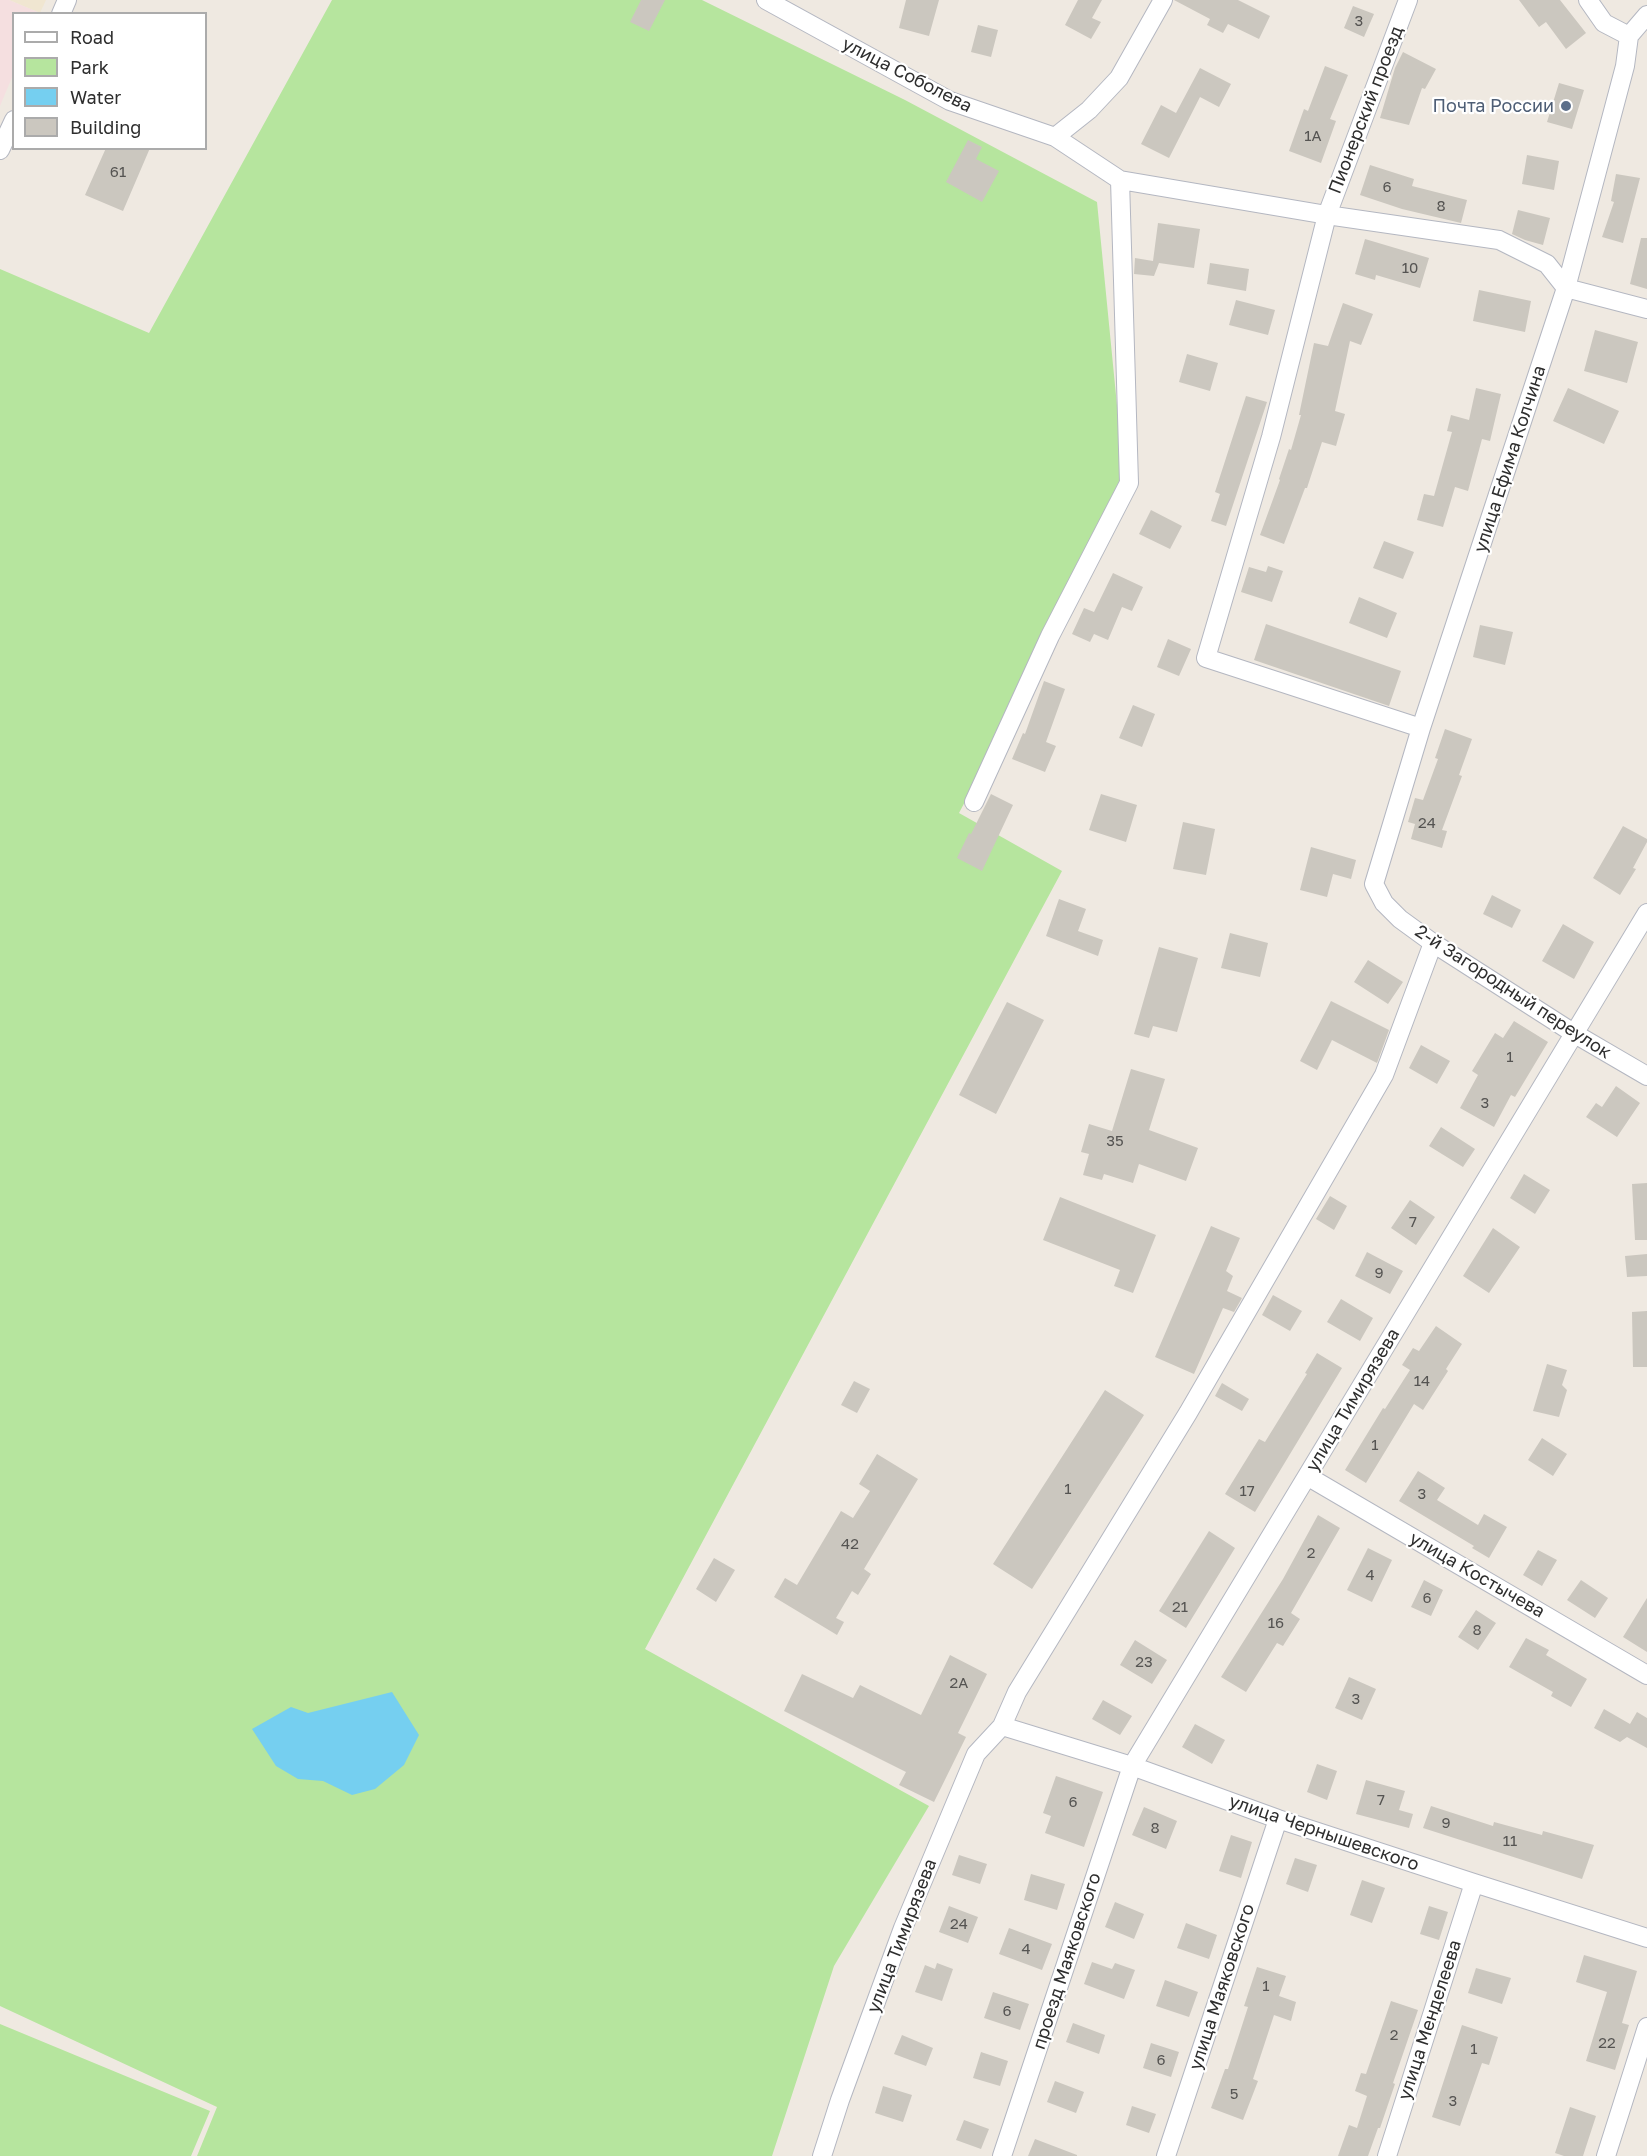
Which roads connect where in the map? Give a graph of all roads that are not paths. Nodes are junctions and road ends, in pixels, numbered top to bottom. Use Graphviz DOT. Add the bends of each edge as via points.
graph roads {
  1 [pos="766,0"];
  2 [pos="1163,0"];
  3 [pos="1408,0"];
  4 [pos="1588,0"];
  5 [pos="1647,15"];
  6 [pos="1629,36"];
  7 [pos="12,124"];
  8 [pos="1055,137"];
  9 [pos="0,150"];
  10 [pos="1120,180"];
  11 [pos="1327,215"];
  12 [pos="1566,288"];
  13 [pos="1647,309"];
  14 [pos="1421,728"];
  15 [pos="974,802"];
  16 [pos="1384,903"];
  17 [pos="1647,913"];
  18 [pos="1433,943"];
  19 [pos="1575,1034"];
  20 [pos="1647,1076"];
  21 [pos="1307,1476"];
  22 [pos="1647,1675"];
  23 [pos="1002,1726"];
  24 [pos="1132,1766"];
  25 [pos="1278,1819"];
  26 [pos="1474,1883"];
  27 [pos="1647,1938"];
  28 [pos="1647,2027"];
  29 [pos="822,2156"];
  30 [pos="1002,2156"];
  31 [pos="1166,2156"];
  32 [pos="1387,2156"];
  33 [pos="1606,2156"];
  1 -- 8 [label="street, улица Соболева" via="950,101"];
  2 -- 8 [label="street" via="1119,78 1089,110"];
  3 -- 11 [label="street, Пионерский проезд"];
  4 -- 6 [label="street" via="1604,23"];
  5 -- 6 [label="street"];
  6 -- 12 [label="street, улица Ефима Колчина" via="1625,66"];
  7 -- 9 [label="street"];
  8 -- 10 [label="street, улица Соболева"];
  10 -- 11 [label="street"];
  10 -- 15 [label="street" via="1129,483 1050,636"];
  11 -- 12 [label="street, Пионерский проезд" via="1499,240 1546,264"];
  11 -- 14 [label="street" via="1271,437 1206,658"];
  12 -- 13 [label="street"];
  12 -- 14 [label="street, улица Ефима Колчина"];
  14 -- 16 [label="street, улица Ефима Колчина" via="1374,884"];
  16 -- 18 [label="street, 2-й Загородный переулок"];
  17 -- 19 [label="street, улица Тимирязева"];
  18 -- 19 [label="street, 2-й Загородный переулок"];
  18 -- 23 [label="street, улица Тимирязева" via="1384,1075 1188,1413 1017,1692"];
  19 -- 20 [label="street, 2-й Загородный переулок"];
  19 -- 21 [label="street, улица Тимирязева"];
  21 -- 22 [label="street, улица Костычева"];
  21 -- 24 [label="street, улица Тимирязева"];
  23 -- 24 [label="street, улица Чернышевского"];
  23 -- 29 [label="street, улица Тимирязева" via="976,1754 907,1917"];
  24 -- 25 [label="street, улица Чернышевского"];
  24 -- 30 [label="street, проезд Маяковского"];
  25 -- 26 [label="street, улица Чернышевского"];
  25 -- 31 [label="street, улица Маяковского"];
  26 -- 27 [label="street, улица Чернышевского"];
  26 -- 32 [label="street, улица Менделеева"];
  28 -- 33 [label="street"];
}
